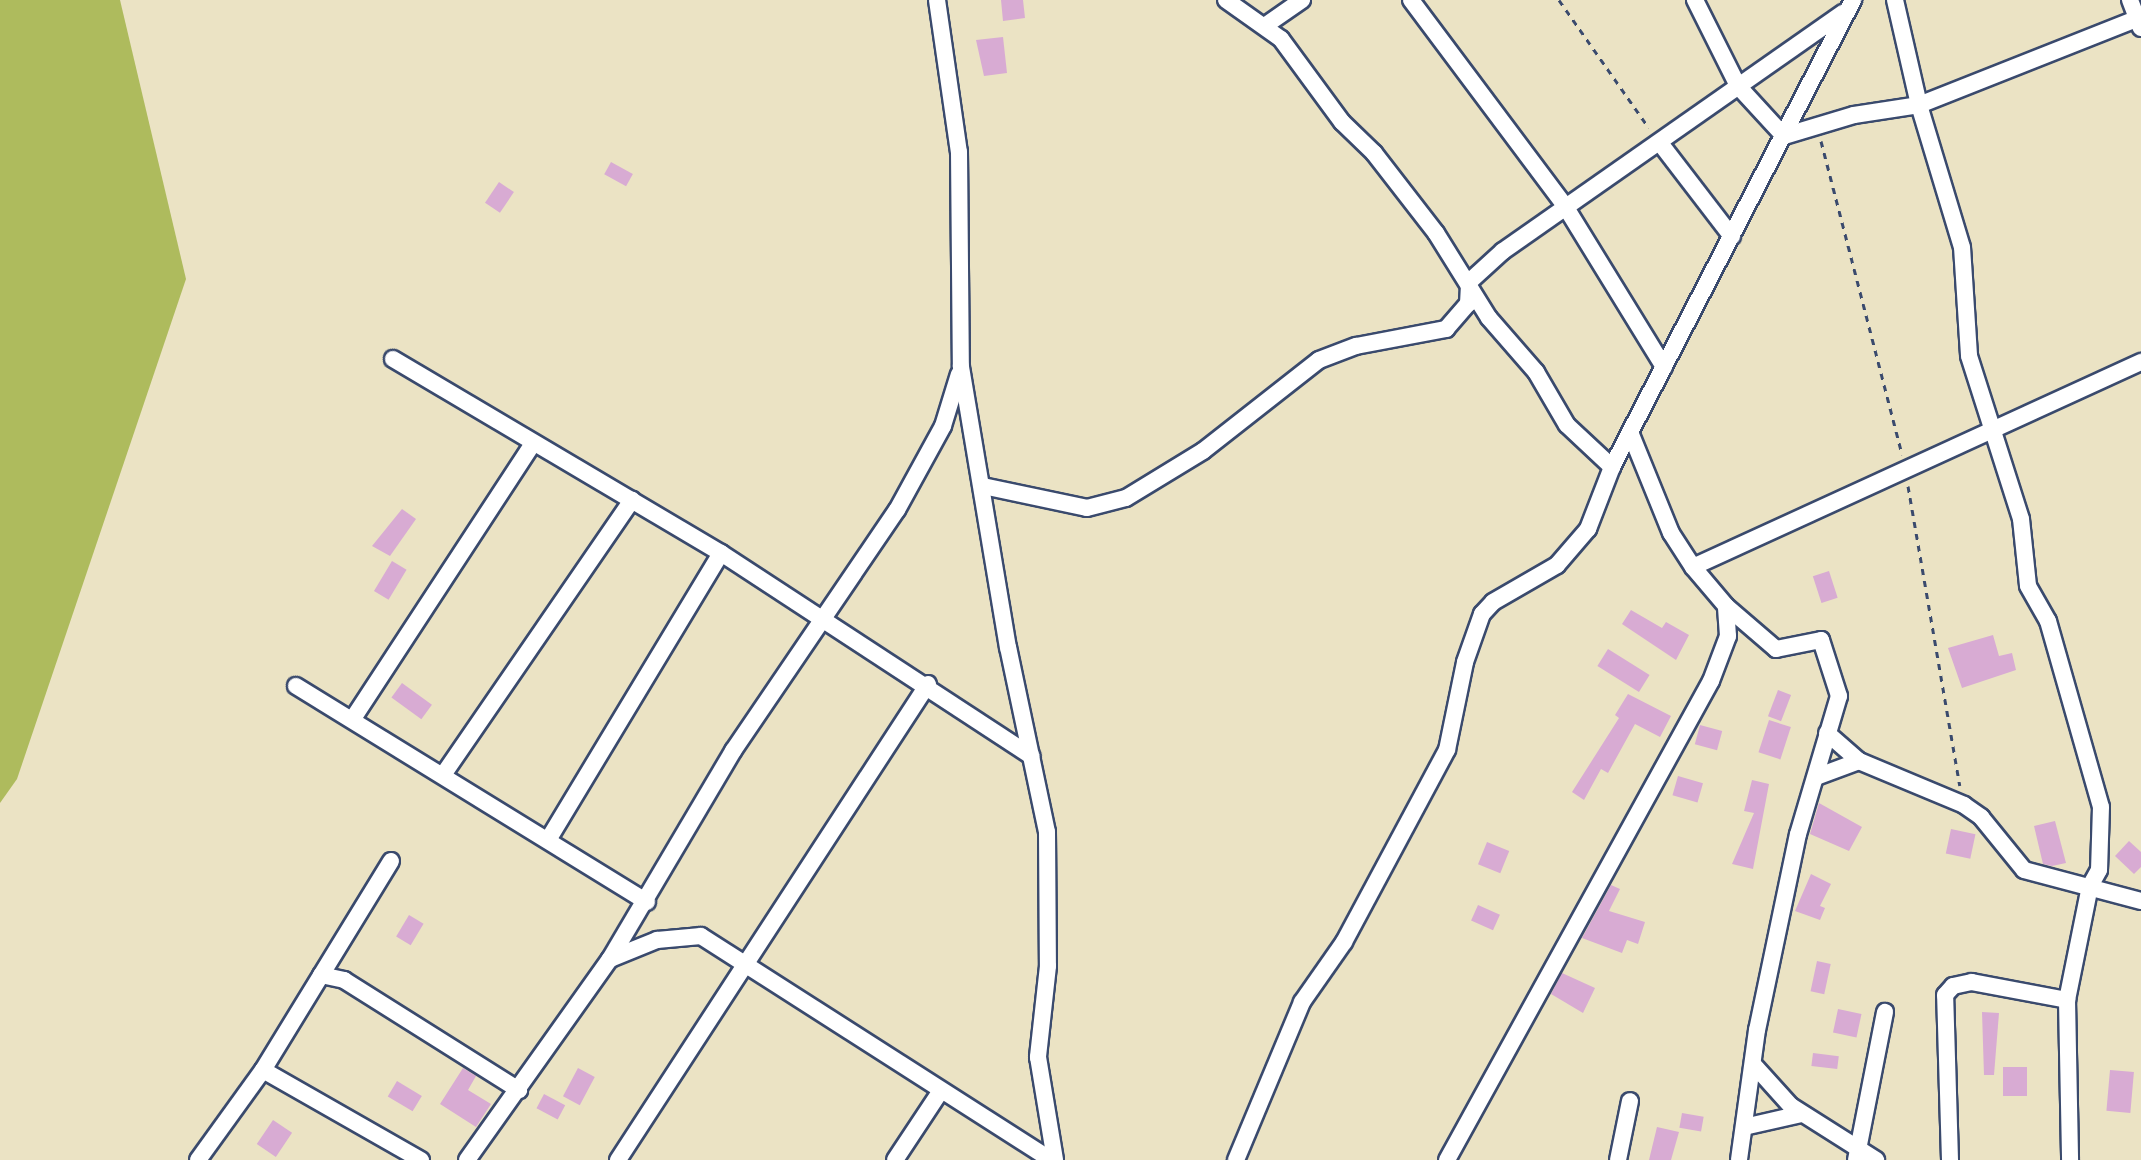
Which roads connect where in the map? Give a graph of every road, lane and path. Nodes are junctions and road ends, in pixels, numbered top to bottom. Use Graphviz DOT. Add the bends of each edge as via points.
graph roads {
  1 [pos="937,0"];
  2 [pos="1302,0"];
  3 [pos="1411,0"];
  4 [pos="1559,0"];
  5 [pos="1695,0"];
  6 [pos="1895,0"];
  7 [pos="2130,0"];
  8 [pos="1234,3"];
  9 [pos="1856,3"];
  10 [pos="2140,22"];
  11 [pos="1266,25"];
  12 [pos="1738,86"];
  13 [pos="1919,105"];
  14 [pos="1784,136"];
  15 [pos="1660,143"];
  16 [pos="1565,206"];
  17 [pos="1732,237"];
  18 [pos="1469,282"];
  19 [pos="393,359"];
  20 [pos="2141,362"];
  21 [pos="961,367"];
  22 [pos="1664,367"];
  23 [pos="1995,428"];
  24 [pos="1630,432"];
  25 [pos="533,443"];
  26 [pos="1612,467"];
  27 [pos="983,486"];
  28 [pos="632,500"];
  29 [pos="721,553"];
  30 [pos="1693,567"];
  31 [pos="1726,606"];
  32 [pos="824,619"];
  33 [pos="928,684"];
  34 [pos="296,686"];
  35 [pos="354,717"];
  36 [pos="1827,733"];
  37 [pos="1031,756"];
  38 [pos="1859,761"];
  39 [pos="443,775"];
  40 [pos="1816,777"];
  41 [pos="548,840"];
  42 [pos="391,861"];
  43 [pos="2090,886"];
  44 [pos="2141,901"];
  45 [pos="647,902"];
  46 [pos="610,959"];
  47 [pos="745,963"];
  48 [pos="321,975"];
  49 [pos="2067,1000"];
  50 [pos="1885,1012"];
  51 [pos="1753,1064"];
  52 [pos="263,1070"];
  53 [pos="519,1090"];
  54 [pos="940,1092"];
  55 [pos="1630,1101"];
  56 [pos="1801,1114"];
  57 [pos="1744,1127"];
  58 [pos="1857,1154"];
  59 [pos="198,1160"];
  60 [pos="421,1160"];
  61 [pos="467,1160"];
  62 [pos="618,1160"];
  63 [pos="895,1160"];
  64 [pos="1053,1160"];
  65 [pos="1236,1160"];
  66 [pos="1447,1160"];
  67 [pos="1618,1160"];
  68 [pos="1739,1160"];
  69 [pos="1876,1160"];
  70 [pos="1950,1160"];
  71 [pos="2070,1160"];
  1 -- 21 [label="street" via="959,152"];
  2 -- 11 [label="street"];
  3 -- 16 [label="street"];
  4 -- 15 [label="path"];
  5 -- 12 [label="street"];
  6 -- 13 [label="street"];
  7 -- 10 [label="street"];
  8 -- 11 [label="street"];
  9 -- 12 [label="street"];
  9 -- 14 [label="street"];
  10 -- 13 [label="street"];
  11 -- 18 [label="street" via="1342,122 1374,153"];
  12 -- 14 [label="street"];
  12 -- 15 [label="street"];
  13 -- 14 [label="street" via="1854,115"];
  13 -- 23 [label="street" via="1962,247 1969,356"];
  14 -- 17 [label="street"];
  15 -- 16 [label="street"];
  15 -- 17 [label="street"];
  16 -- 18 [label="street"];
  16 -- 22 [label="street"];
  17 -- 22 [label="street"];
  18 -- 26 [label="street" via="1489,318 1536,372 1567,425"];
  18 -- 27 [label="street" via="1468,304 1446,329 1356,346 1319,360 1203,451 1126,498 1087,508"];
  19 -- 25 [label="street"];
  20 -- 23 [label="street"];
  21 -- 27 [label="street"];
  21 -- 32 [label="street" via="937,437 897,510"];
  22 -- 24 [label="street"];
  23 -- 30 [label="street"];
  23 -- 43 [label="street" via="2021,519 2028,586 2048,621 2101,807 2099,870"];
  24 -- 26 [label="street"];
  24 -- 30 [label="street" via="1671,533"];
  25 -- 28 [label="street"];
  25 -- 35 [label="street"];
  26 -- 65 [label="street" via="1588,529 1573,550 1482,614 1465,662 1447,750 1344,942 1302,1002"];
  27 -- 37 [label="street"];
  28 -- 29 [label="street"];
  28 -- 39 [label="street"];
  29 -- 32 [label="street"];
  29 -- 41 [label="street"];
  30 -- 31 [label="street"];
  31 -- 36 [label="street" via="1776,649 1821,640 1839,696"];
  31 -- 66 [label="street" via="1728,636 1711,681"];
  32 -- 33 [label="street"];
  32 -- 45 [label="street" via="733,751"];
  33 -- 37 [label="street"];
  33 -- 47 [label="street"];
  34 -- 35 [label="street"];
  35 -- 39 [label="street"];
  36 -- 38 [label="street"];
  36 -- 40 [label="street"];
  37 -- 64 [label="street" via="1047,832 1048,966 1038,1057"];
  38 -- 40 [label="street"];
  38 -- 43 [label="street" via="1964,805 1981,817 2024,870"];
  39 -- 41 [label="street"];
  40 -- 51 [label="street" via="1798,834"];
  41 -- 45 [label="street"];
  42 -- 48 [label="street"];
  43 -- 44 [label="street"];
  43 -- 49 [label="street"];
  45 -- 46 [label="street"];
  46 -- 47 [label="street" via="657,940 701,936"];
  46 -- 53 [label="street"];
  47 -- 54 [label="street"];
  47 -- 62 [label="street"];
  48 -- 52 [label="street"];
  48 -- 53 [label="street" via="344,980"];
  49 -- 70 [label="street" via="1972,982 1953,986 1945,995"];
  49 -- 71 [label="street"];
  50 -- 58 [label="street"];
  51 -- 56 [label="street"];
  51 -- 57 [label="street"];
  52 -- 59 [label="street"];
  52 -- 60 [label="street"];
  53 -- 61 [label="street"];
  54 -- 63 [label="street"];
  54 -- 64 [label="street"];
  55 -- 67 [label="street"];
  56 -- 57 [label="street"];
  56 -- 58 [label="street"];
  57 -- 68 [label="street"];
  58 -- 69 [label="street"];
}
